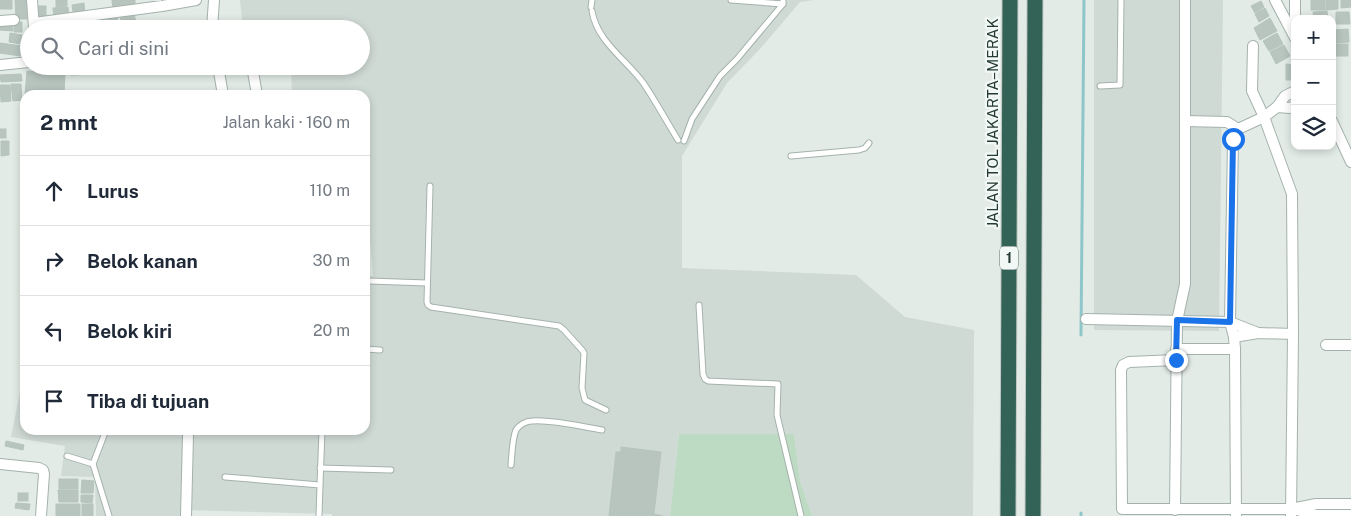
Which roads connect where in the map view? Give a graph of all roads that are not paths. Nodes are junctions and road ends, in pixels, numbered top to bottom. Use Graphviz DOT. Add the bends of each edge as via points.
graph roads {
  1 [pos="32,0"];
  2 [pos="196,0"];
  3 [pos="214,0"];
  4 [pos="592,0"];
  5 [pos="731,0"];
  6 [pos="1010,0"];
  7 [pos="1034,0"];
  8 [pos="1121,0"];
  9 [pos="1186,0"];
  10 [pos="1275,0"];
  11 [pos="1295,0"];
  12 [pos="783,2"];
  13 [pos="137,5"];
  14 [pos="1295,15"];
  15 [pos="14,20"];
  16 [pos="34,20"];
  17 [pos="63,20"];
  18 [pos="213,20"];
  19 [pos="0,21"];
  20 [pos="1291,30"];
  21 [pos="1253,46"];
  22 [pos="20,63"];
  23 [pos="0,66"];
  24 [pos="220,75"];
  25 [pos="254,75"];
  26 [pos="1100,86"];
  27 [pos="222,90"];
  28 [pos="256,90"];
  29 [pos="1291,93"];
  30 [pos="1277,107"];
  31 [pos="1291,108"];
  32 [pos="1264,118"];
  33 [pos="1185,121"];
  34 [pos="1238,129"];
  35 [pos="1336,130"];
  36 [pos="869,143"];
  37 [pos="791,156"];
  38 [pos="1351,162"];
  39 [pos="430,186"];
  40 [pos="370,281"];
  41 [pos="427,283"];
  42 [pos="699,305"];
  43 [pos="1086,319"];
  44 [pos="1177,320"];
  45 [pos="1230,322"];
  46 [pos="1258,332"];
  47 [pos="1293,334"];
  48 [pos="1234,337"];
  49 [pos="1326,345"];
  50 [pos="1351,345"];
  51 [pos="1176,348"];
  52 [pos="370,349"];
  53 [pos="1235,349"];
  54 [pos="380,350"];
  55 [pos="1176,360"];
  56 [pos="606,410"];
  57 [pos="602,430"];
  58 [pos="104,435"];
  59 [pos="188,435"];
  60 [pos="322,435"];
  61 [pos="67,456"];
  62 [pos="0,464"];
  63 [pos="93,464"];
  64 [pos="511,465"];
  65 [pos="320,468"];
  66 [pos="391,470"];
  67 [pos="225,477"];
  68 [pos="320,485"];
  69 [pos="1351,504"];
  70 [pos="1181,512"];
  71 [pos="1291,512"];
  72 [pos="1134,513"];
  73 [pos="1236,513"];
  74 [pos="1351,515"];
  75 [pos="41,516"];
  76 [pos="109,516"];
  77 [pos="186,516"];
  78 [pos="319,516"];
  79 [pos="801,516"];
  80 [pos="1008,516"];
  81 [pos="1033,516"];
  1 -- 16 [label="street"];
  2 -- 13 [label="street" via="162,6"];
  3 -- 18 [label="street"];
  4 -- 12 [label="lane" via="593,20 602,35 643,82 681,140 720,76"];
  5 -- 12 [label="lane"];
  6 -- 80 [label="highway, JALAN TOL JAKARTA–MERAK / 1"];
  7 -- 81 [label="highway, 1"];
  8 -- 26 [label="lane" via="1120,86"];
  9 -- 33 [label="street"];
  10 -- 20 [label="street"];
  11 -- 14 [label="street"];
  13 -- 17 [label="street"];
  15 -- 19 [label="street"];
  21 -- 32 [label="street" via="1252,91"];
  22 -- 23 [label="street"];
  24 -- 27 [label="street"];
  25 -- 28 [label="street"];
  29 -- 30 [label="street"];
  30 -- 31 [label="street"];
  30 -- 32 [label="street"];
  32 -- 34 [label="street"];
  32 -- 47 [label="street" via="1292,194"];
  33 -- 34 [label="street" via="1227,122"];
  33 -- 44 [label="street" via="1185,284"];
  34 -- 45 [label="street" via="1233,139"];
  35 -- 38 [label="street"];
  36 -- 37 [label="lane" via="859,150"];
  39 -- 41 [label="lane"];
  40 -- 41 [label="lane"];
  41 -- 56 [label="lane" via="427,302 432,307 562,328 584,353 582,388 585,400"];
  42 -- 79 [label="lane" via="705,379 778,384 777,415"];
  43 -- 44 [label="street"];
  44 -- 45 [label="street"];
  44 -- 51 [label="street"];
  45 -- 46 [label="street"];
  45 -- 48 [label="street"];
  46 -- 47 [label="street"];
  46 -- 48 [label="street"];
  47 -- 71 [label="street"];
  48 -- 53 [label="street"];
  49 -- 50 [label="street"];
  51 -- 53 [label="street"];
  51 -- 55 [label="street"];
  52 -- 54 [label="lane"];
  53 -- 73 [label="street"];
  55 -- 70 [label="street"];
  55 -- 72 [label="street" via="1129,362 1121,370 1122,509"];
  57 -- 64 [label="lane" via="526,422 516,431"];
  58 -- 63 [label="lane"];
  59 -- 77 [label="street"];
  60 -- 65 [label="lane"];
  61 -- 63 [label="lane"];
  62 -- 75 [label="street" via="43,470"];
  63 -- 76 [label="lane"];
  65 -- 66 [label="lane"];
  65 -- 68 [label="lane"];
  67 -- 68 [label="lane"];
  68 -- 78 [label="lane"];
  69 -- 71 [label="street" via="1316,504"];
  70 -- 72 [label="street"];
  70 -- 73 [label="street"];
  71 -- 73 [label="street"];
  71 -- 74 [label="street"];
}
